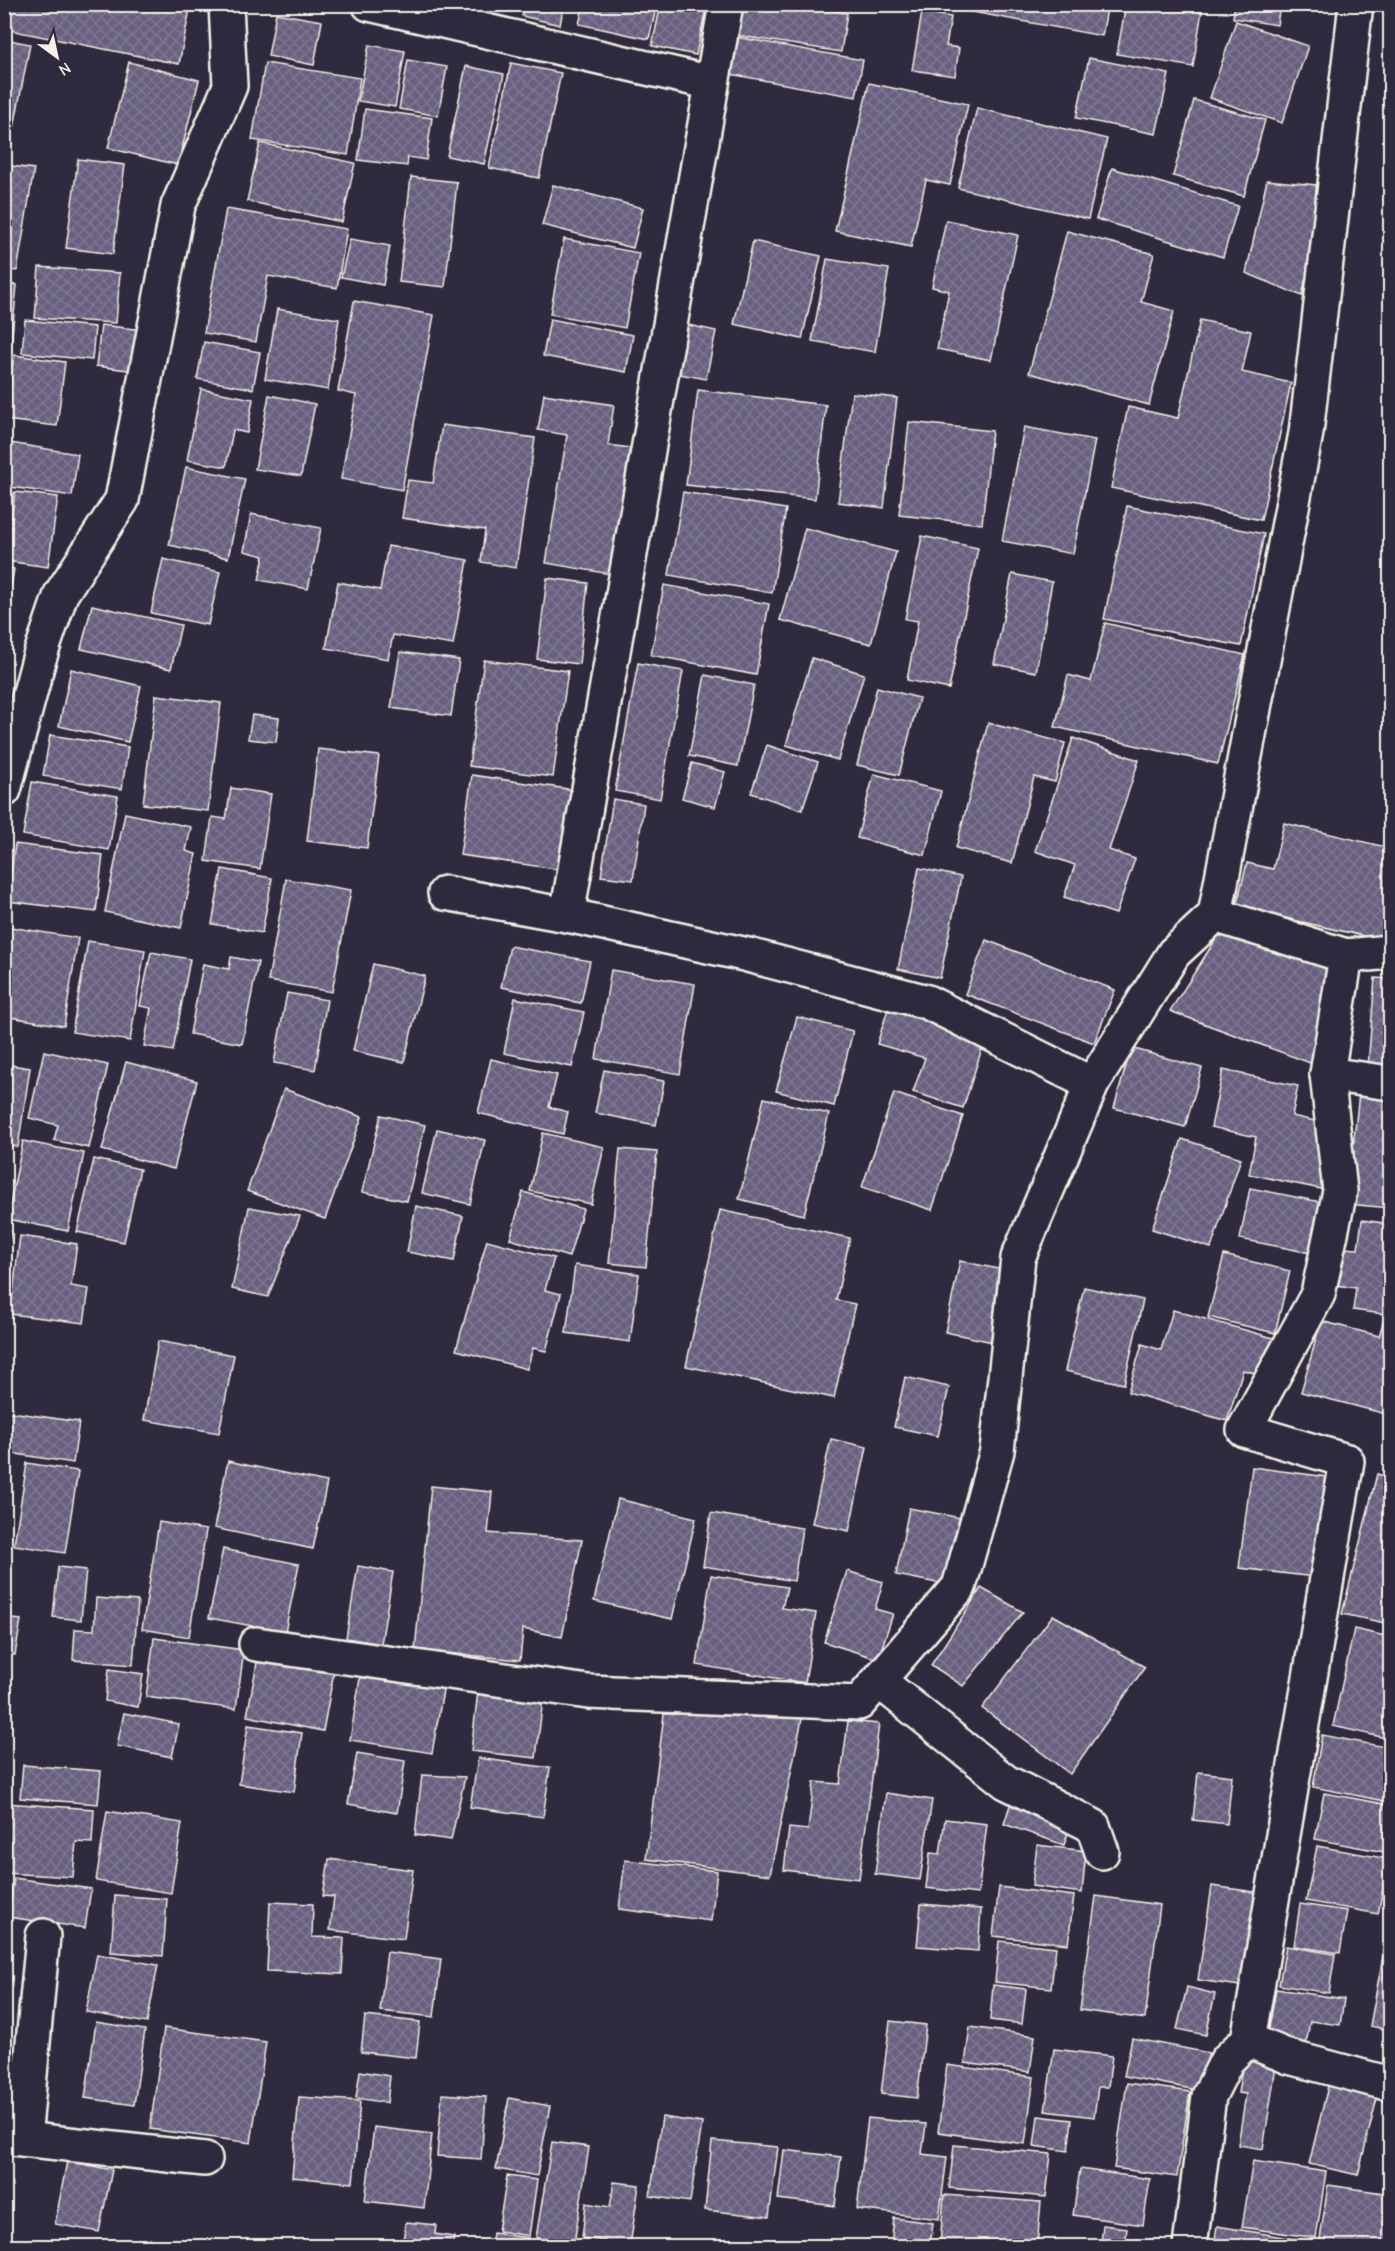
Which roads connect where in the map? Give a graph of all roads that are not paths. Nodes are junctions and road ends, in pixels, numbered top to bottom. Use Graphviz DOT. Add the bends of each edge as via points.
graph roads {
  1 [pos="226,4"];
  2 [pos="369,4"];
  3 [pos="726,4"];
  4 [pos="1356,4"];
  5 [pos="711,82"];
  6 [pos="4,790"];
  7 [pos="445,893"];
  8 [pos="567,915"];
  9 [pos="1215,915"];
  10 [pos="1390,952"];
  11 [pos="1346,956"];
  12 [pos="1327,1074"];
  13 [pos="1390,1083"];
  14 [pos="1092,1084"];
  15 [pos="256,1644"];
  16 [pos="879,1681"];
  17 [pos="1102,1852"];
  18 [pos="43,1936"];
  19 [pos="1248,2040"];
  20 [pos="1390,2084"];
  21 [pos="14,2138"];
  22 [pos="205,2159"];
  23 [pos="1190,2247"];
  1 -- 6 [label="street" via="230,86 178,206 122,500 61,594"];
  2 -- 5 [label="street"];
  3 -- 5 [label="street"];
  4 -- 9 [label="street" via="1306,434"];
  5 -- 8 [label="street"];
  7 -- 8 [label="street"];
  8 -- 14 [label="street" via="748,955 927,1002"];
  9 -- 11 [label="street"];
  9 -- 14 [label="street" via="1173,953"];
  10 -- 11 [label="street"];
  11 -- 12 [label="street"];
  12 -- 13 [label="street"];
  12 -- 19 [label="street" via="1340,1191 1318,1294 1244,1430 1347,1461"];
  14 -- 16 [label="street" via="1018,1258 998,1451 959,1587"];
  15 -- 16 [label="street" via="588,1692 859,1703"];
  16 -- 17 [label="street" via="1006,1782 1094,1826"];
  18 -- 21 [label="street"];
  19 -- 20 [label="street" via="1289,2057"];
  19 -- 23 [label="street" via="1227,2060 1209,2096"];
  21 -- 22 [label="street"];
}
